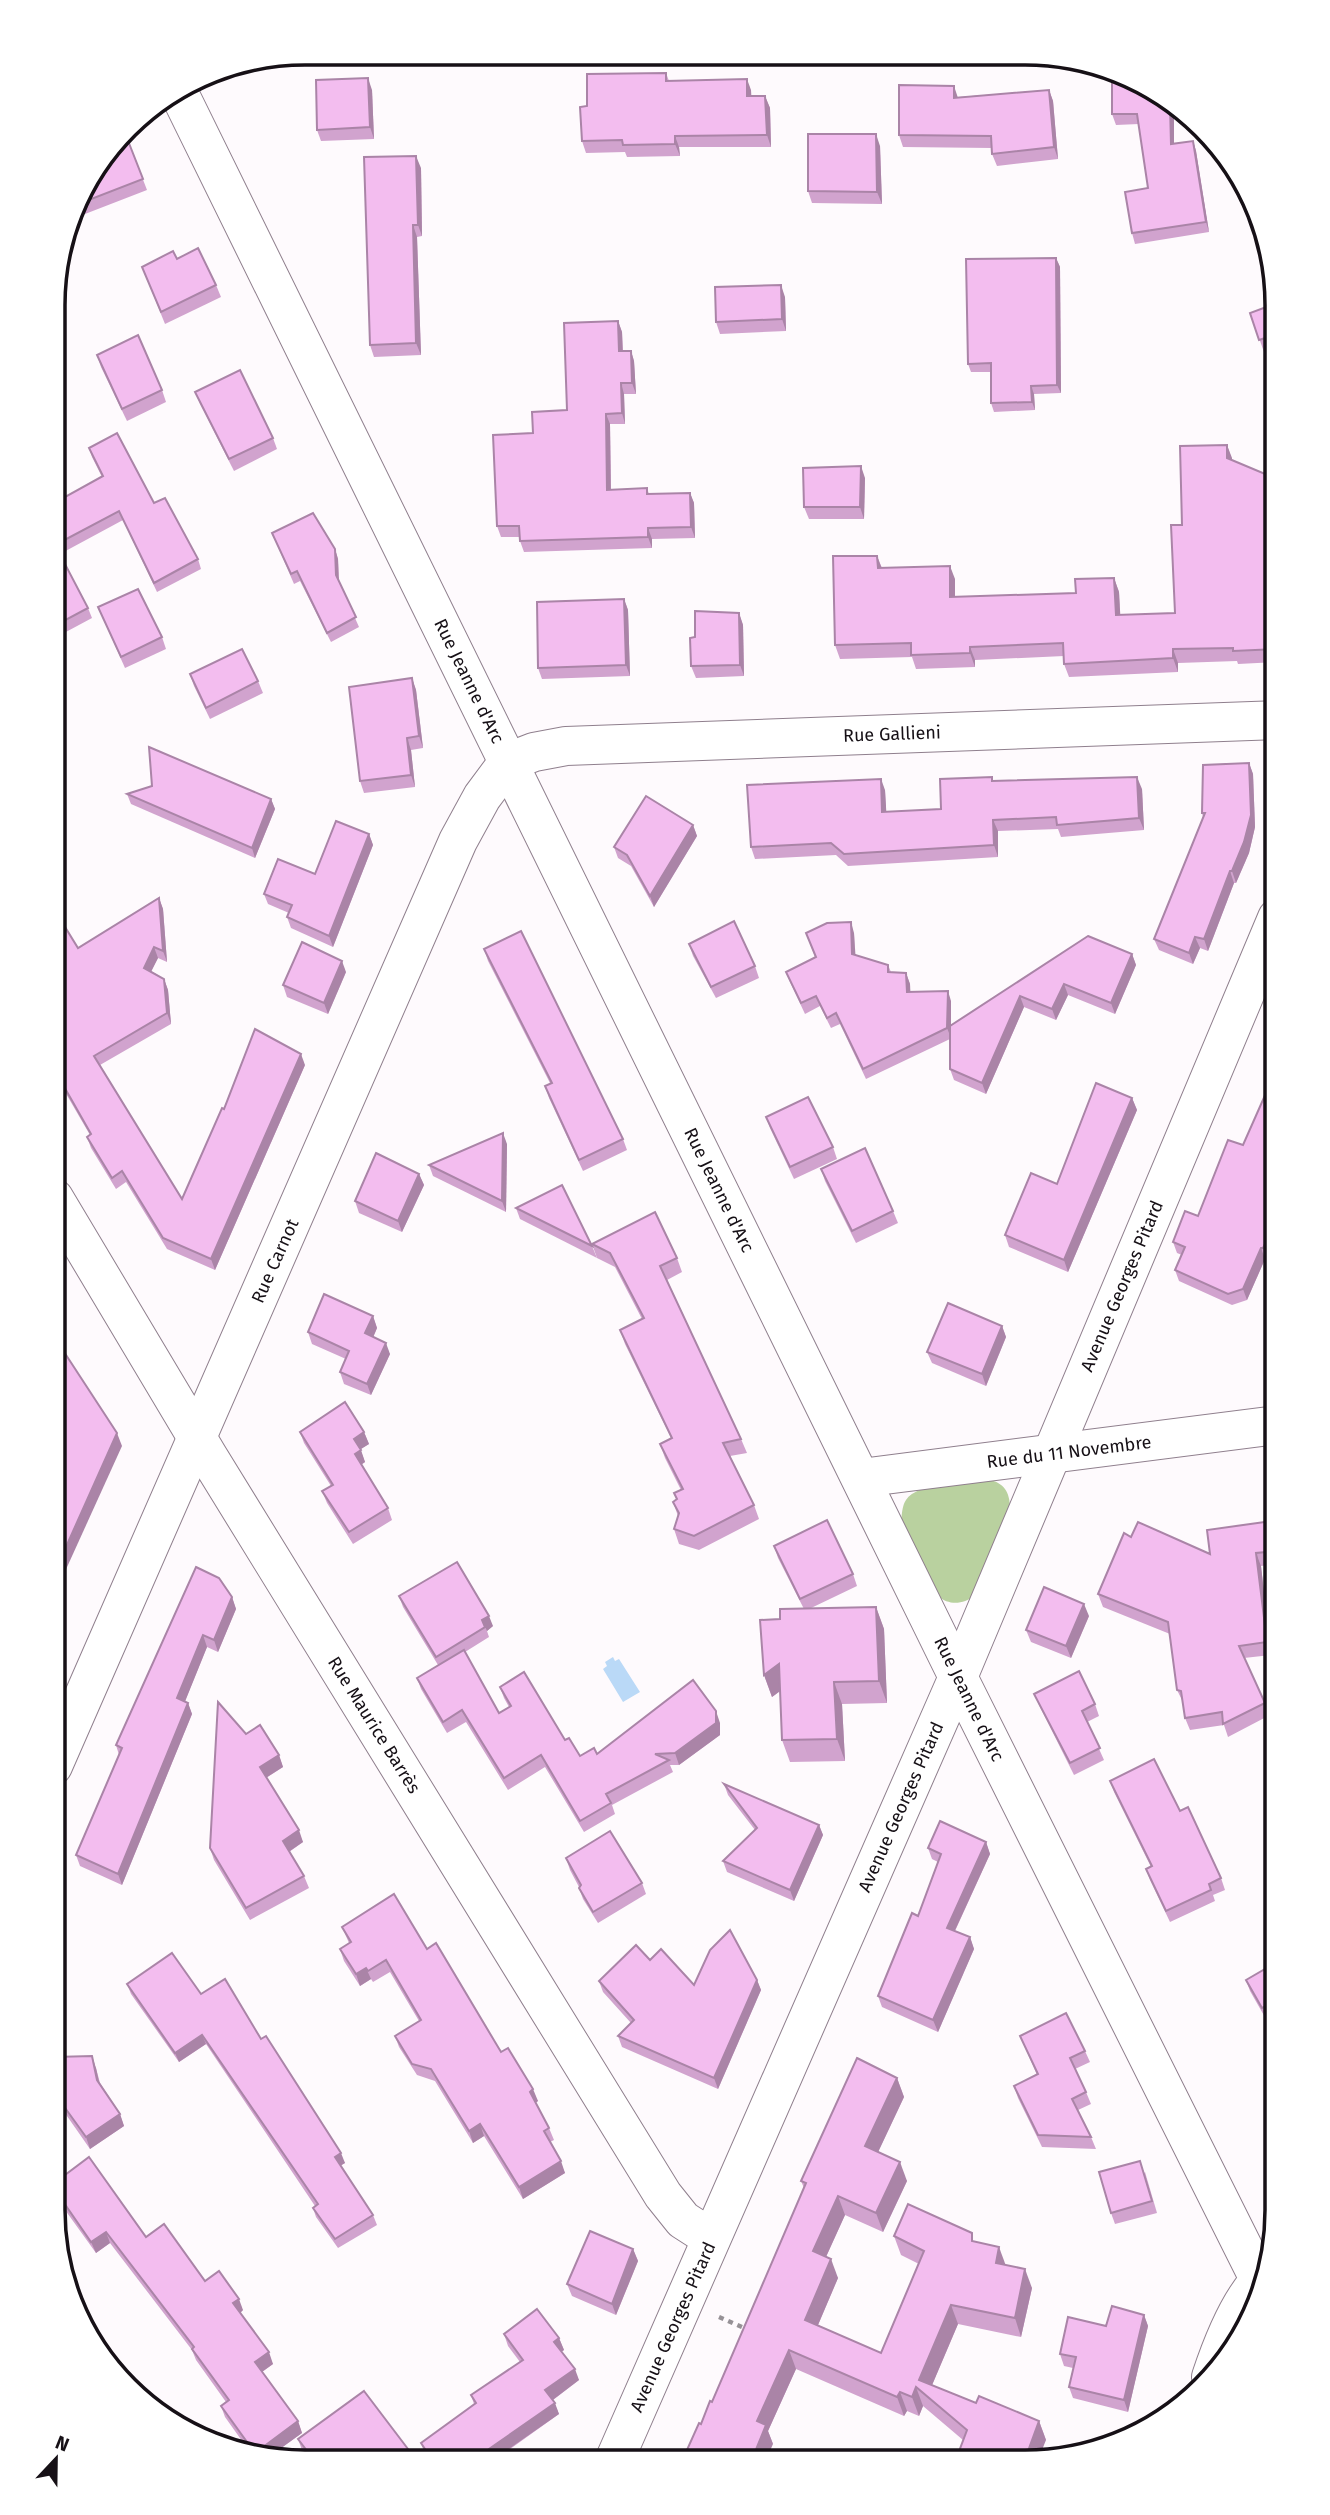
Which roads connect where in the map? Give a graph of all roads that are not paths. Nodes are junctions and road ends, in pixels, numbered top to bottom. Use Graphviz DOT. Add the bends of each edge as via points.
graph roads {
  1 [pos="182,99"];
  2 [pos="1265,720"];
  3 [pos="508,762"];
  4 [pos="1265,946"];
  5 [pos="65,1216"];
  6 [pos="1265,1427"];
  7 [pos="197,1437"];
  8 [pos="1051,1454"];
  9 [pos="861,1478"];
  10 [pos="958,1677"];
  11 [pos="65,1739"];
  12 [pos="711,2238"];
  13 [pos="1257,2270"];
  14 [pos="1247,2301"];
  15 [pos="1225,2343"];
  16 [pos="619,2450"];
  1 -- 3 [label="street, Rue Jeanne d'Arc"];
  2 -- 3 [label="street, Rue Gallieni" via="566,746"];
  3 -- 7 [label="street, Rue Carnot" via="458,841"];
  3 -- 9 [label="street, Rue Jeanne d'Arc"];
  4 -- 8 [label="street, Avenue Georges Pitard"];
  5 -- 7 [label="street, Rue Maurice Barrès"];
  6 -- 8 [label="street, Rue du 11 Novembre"];
  7 -- 11 [label="street, Rue Carnot"];
  7 -- 12 [label="street, Rue Maurice Barrès" via="663,2195 684,2220"];
  8 -- 9 [label="street, Rue du 11 Novembre"];
  8 -- 10 [label="street, Avenue Georges Pitard"];
  9 -- 10 [label="street, Rue Jeanne d'Arc"];
  10 -- 12 [label="street, Avenue Georges Pitard"];
  10 -- 13 [label="street, Rue Jeanne d'Arc"];
  12 -- 16 [label="street, Avenue Georges Pitard"];
  14 -- 15 [label="street"];
}
